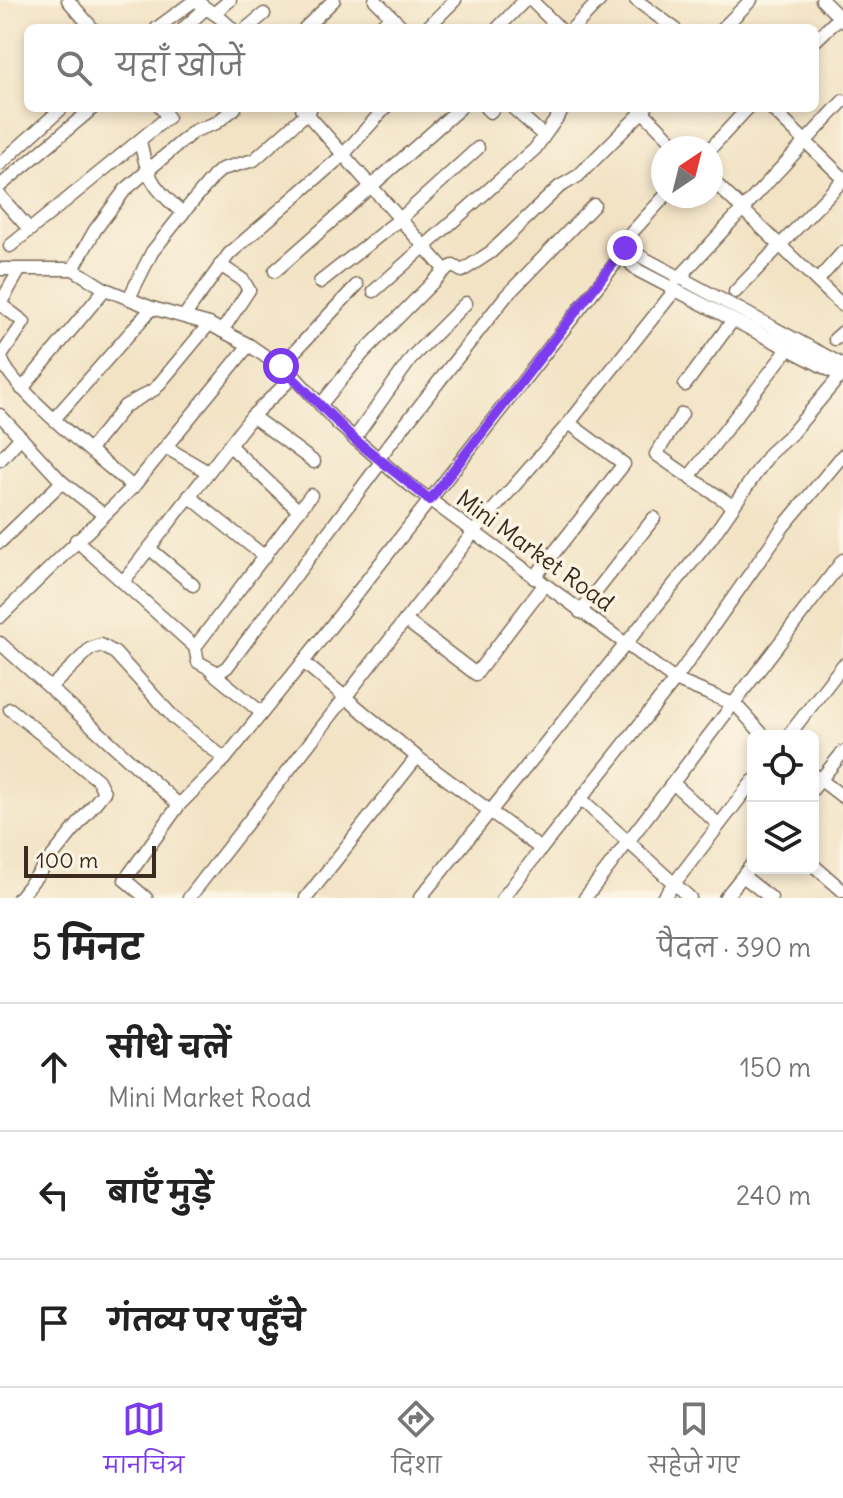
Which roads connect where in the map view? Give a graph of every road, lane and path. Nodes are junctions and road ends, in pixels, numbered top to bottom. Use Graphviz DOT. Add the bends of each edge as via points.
graph roads {
  1 [pos="68,0"];
  2 [pos="230,0"];
  3 [pos="334,0"];
  4 [pos="455,0"];
  5 [pos="528,0"];
  6 [pos="600,0"];
  7 [pos="636,0"];
  8 [pos="751,0"];
  9 [pos="822,0"];
  10 [pos="378,1"];
  11 [pos="203,5"];
  12 [pos="264,14"];
  13 [pos="391,16"];
  14 [pos="842,17"];
  15 [pos="658,18"];
  16 [pos="89,24"];
  17 [pos="165,24"];
  18 [pos="187,24"];
  19 [pos="226,24"];
  20 [pos="252,24"];
  21 [pos="309,24"];
  22 [pos="383,24"];
  23 [pos="399,24"];
  24 [pos="431,24"];
  25 [pos="502,24"];
  26 [pos="555,24"];
  27 [pos="577,24"];
  28 [pos="651,24"];
  29 [pos="668,24"];
  30 [pos="727,24"];
  31 [pos="819,37"];
  32 [pos="843,101"];
  33 [pos="58,112"];
  34 [pos="88,112"];
  35 [pos="169,112"];
  36 [pos="230,112"];
  37 [pos="305,112"];
  38 [pos="309,112"];
  39 [pos="381,112"];
  40 [pos="456,112"];
  41 [pos="517,112"];
  42 [pos="561,112"];
  43 [pos="640,112"];
  44 [pos="646,112"];
  45 [pos="744,112"];
  46 [pos="775,112"];
  47 [pos="543,135"];
  48 [pos="668,136"];
  49 [pos="722,136"];
  50 [pos="805,140"];
  51 [pos="140,141"];
  52 [pos="478,148"];
  53 [pos="343,155"];
  54 [pos="0,164"];
  55 [pos="147,173"];
  56 [pos="843,179"];
  57 [pos="0,186"];
  58 [pos="372,188"];
  59 [pos="723,190"];
  60 [pos="0,196"];
  61 [pos="594,205"];
  62 [pos="654,208"];
  63 [pos="742,208"];
  64 [pos="183,213"];
  65 [pos="400,219"];
  66 [pos="30,230"];
  67 [pos="423,245"];
  68 [pos="10,246"];
  69 [pos="780,246"];
  70 [pos="625,248"];
  71 [pos="843,252"];
  72 [pos="220,265"];
  73 [pos="0,269"];
  74 [pos="73,269"];
  75 [pos="445,270"];
  76 [pos="19,271"];
  77 [pos="275,271"];
  78 [pos="817,281"];
  79 [pos="320,282"];
  80 [pos="676,284"];
  81 [pos="357,285"];
  82 [pos="105,289"];
  83 [pos="374,291"];
  84 [pos="735,292"];
  85 [pos="129,298"];
  86 [pos="466,303"];
  87 [pos="0,304"];
  88 [pos="843,306"];
  89 [pos="152,308"];
  90 [pos="185,315"];
  91 [pos="733,320"];
  92 [pos="209,324"];
  93 [pos="222,331"];
  94 [pos="249,345"];
  95 [pos="788,349"];
  96 [pos="281,366"];
  97 [pos="842,373"];
  98 [pos="294,376"];
  99 [pos="685,385"];
  100 [pos="22,389"];
  101 [pos="322,403"];
  102 [pos="682,414"];
  103 [pos="0,415"];
  104 [pos="252,416"];
  105 [pos="55,418"];
  106 [pos="569,423"];
  107 [pos="21,437"];
  108 [pos="354,439"];
  109 [pos="229,445"];
  110 [pos="167,448"];
  111 [pos="90,449"];
  112 [pos="843,455"];
  113 [pos="0,460"];
  114 [pos="380,461"];
  115 [pos="314,462"];
  116 [pos="208,472"];
  117 [pos="689,477"];
  118 [pos="62,482"];
  119 [pos="133,487"];
  120 [pos="311,495"];
  121 [pos="189,496"];
  122 [pos="430,500"];
  123 [pos="733,506"];
  124 [pos="299,511"];
  125 [pos="104,515"];
  126 [pos="654,518"];
  127 [pos="473,533"];
  128 [pos="76,540"];
  129 [pos="0,542"];
  130 [pos="150,549"];
  131 [pos="265,557"];
  132 [pos="843,560"];
  133 [pos="123,582"];
  134 [pos="539,582"];
  135 [pos="193,585"];
  136 [pos="580,612"];
  137 [pos="0,617"];
  138 [pos="405,620"];
  139 [pos="0,643"];
  140 [pos="627,645"];
  141 [pos="195,647"];
  142 [pos="303,662"];
  143 [pos="843,665"];
  144 [pos="213,673"];
  145 [pos="675,680"];
  146 [pos="50,688"];
  147 [pos="345,698"];
  148 [pos="736,705"];
  149 [pos="10,709"];
  150 [pos="262,713"];
  151 [pos="759,730"];
  152 [pos="793,730"];
  153 [pos="843,752"];
  154 [pos="417,757"];
  155 [pos="225,759"];
  156 [pos="819,777"];
  157 [pos="819,783"];
  158 [pos="674,784"];
  159 [pos="747,789"];
  160 [pos="843,797"];
  161 [pos="581,799"];
  162 [pos="179,805"];
  163 [pos="488,811"];
  164 [pos="719,825"];
  165 [pos="629,842"];
  166 [pos="541,849"];
  167 [pos="819,870"];
  168 [pos="747,871"];
  169 [pos="743,876"];
  170 [pos="675,884"];
  171 [pos="843,891"];
  172 [pos="19,898"];
  173 [pos="146,898"];
  174 [pos="189,898"];
  175 [pos="306,898"];
  176 [pos="420,898"];
  177 [pos="503,898"];
  178 [pos="585,898"];
  179 [pos="663,898"];
  180 [pos="690,898"];
  181 [pos="725,898"];
  182 [pos="771,898"];
  1 -- 16 [label="street"];
  2 -- 11 [label="street"];
  3 -- 21 [label="street"];
  4 -- 24 [label="street"];
  5 -- 25 [label="street"];
  5 -- 26 [label="street"];
  6 -- 27 [label="street"];
  7 -- 15 [label="street"];
  8 -- 30 [label="street"];
  9 -- 14 [label="street"];
  10 -- 13 [label="street"];
  11 -- 17 [label="street"];
  11 -- 18 [label="street"];
  11 -- 19 [label="street"];
  12 -- 20 [label="street"];
  13 -- 22 [label="street"];
  13 -- 23 [label="street"];
  14 -- 31 [label="street"];
  15 -- 28 [label="street"];
  15 -- 29 [label="street"];
  32 -- 50 [label="street"];
  33 -- 54 [label="street"];
  34 -- 57 [label="street"];
  35 -- 51 [label="street"];
  36 -- 55 [label="street" via="194,131"];
  37 -- 64 [label="street" via="254,160 222,169"];
  38 -- 53 [label="street"];
  39 -- 53 [label="street"];
  40 -- 58 [label="street"];
  41 -- 47 [label="street"];
  42 -- 47 [label="street"];
  43 -- 75 [label="street" via="578,176 544,200 491,252 462,271 453,266"];
  44 -- 48 [label="street"];
  45 -- 49 [label="street"];
  46 -- 50 [label="street"];
  47 -- 67 [label="street" via="535,149"];
  50 -- 56 [label="street"];
  50 -- 63 [label="street"];
  51 -- 55 [label="street"];
  51 -- 66 [label="street"];
  52 -- 65 [label="street"];
  53 -- 58 [label="street"];
  53 -- 72 [label="street"];
  55 -- 64 [label="street" via="156,190"];
  55 -- 74 [label="street" via="109,210"];
  56 -- 69 [label="street"];
  58 -- 65 [label="street"];
  58 -- 77 [label="street"];
  59 -- 63 [label="street"];
  60 -- 66 [label="street"];
  61 -- 114 [label="street" via="506,296"];
  62 -- 70 [label="street" via="625,240"];
  63 -- 69 [label="street"];
  63 -- 80 [label="street"];
  64 -- 85 [label="street" via="152,252"];
  65 -- 67 [label="street"];
  65 -- 79 [label="street"];
  66 -- 68 [label="street"];
  67 -- 75 [label="street"];
  67 -- 83 [label="street"];
  69 -- 78 [label="street"];
  69 -- 84 [label="street"];
  70 -- 80 [label="street"];
  70 -- 122 [label="street"];
  71 -- 78 [label="street"];
  72 -- 90 [label="street"];
  72 -- 93 [label="street" via="249,290"];
  73 -- 76 [label="street"];
  74 -- 76 [label="street"];
  74 -- 82 [label="street, Mini Market Road"];
  75 -- 101 [label="street"];
  76 -- 87 [label="street"];
  78 -- 88 [label="street"];
  80 -- 91 [label="street"];
  80 -- 97 [label="street"];
  80 -- 106 [label="street"];
  81 -- 96 [label="street"];
  82 -- 85 [label="street, Mini Market Road"];
  82 -- 100 [label="street"];
  85 -- 89 [label="street, Mini Market Road"];
  86 -- 108 [label="street" via="413,356"];
  87 -- 100 [label="street" via="24,322 1,356"];
  89 -- 90 [label="street, Mini Market Road"];
  89 -- 105 [label="street"];
  90 -- 92 [label="street, Mini Market Road"];
  91 -- 95 [label="street"];
  91 -- 99 [label="street"];
  92 -- 93 [label="street, Mini Market Road"];
  92 -- 111 [label="street" via="155,389 125,406"];
  93 -- 94 [label="street, Mini Market Road"];
  94 -- 96 [label="street, Mini Market Road"];
  94 -- 110 [label="street"];
  95 -- 97 [label="street"];
  95 -- 117 [label="street"];
  96 -- 98 [label="street, Mini Market Road"];
  97 -- 123 [label="street" via="770,453"];
  98 -- 101 [label="street, Mini Market Road"];
  98 -- 104 [label="street"];
  100 -- 105 [label="street"];
  101 -- 108 [label="street, Mini Market Road"];
  102 -- 117 [label="street" via="656,454"];
  103 -- 107 [label="street"];
  104 -- 109 [label="street"];
  104 -- 115 [label="street"];
  105 -- 111 [label="street"];
  106 -- 127 [label="street"];
  106 -- 134 [label="street" via="624,464"];
  107 -- 113 [label="street"];
  107 -- 118 [label="street"];
  108 -- 114 [label="street, Mini Market Road"];
  109 -- 116 [label="street"];
  109 -- 124 [label="street"];
  110 -- 116 [label="street"];
  110 -- 119 [label="street"];
  111 -- 119 [label="street"];
  112 -- 145 [label="street" via="783,527"];
  114 -- 122 [label="street, Mini Market Road"];
  114 -- 144 [label="street" via="227,667"];
  116 -- 121 [label="street"];
  117 -- 123 [label="street"];
  118 -- 125 [label="street"];
  118 -- 129 [label="street"];
  119 -- 125 [label="street"];
  120 -- 124 [label="street"];
  121 -- 130 [label="street"];
  121 -- 131 [label="street"];
  122 -- 127 [label="street, Mini Market Road"];
  122 -- 142 [label="street"];
  123 -- 140 [label="street"];
  124 -- 131 [label="street"];
  125 -- 128 [label="street"];
  126 -- 136 [label="street"];
  127 -- 134 [label="street, Mini Market Road"];
  127 -- 138 [label="street"];
  128 -- 133 [label="street"];
  128 -- 137 [label="street"];
  130 -- 133 [label="street"];
  130 -- 135 [label="street"];
  131 -- 141 [label="street"];
  132 -- 148 [label="street"];
  133 -- 141 [label="street"];
  134 -- 136 [label="street, Mini Market Road"];
  134 -- 138 [label="street" via="476,674"];
  136 -- 140 [label="street, Mini Market Road"];
  138 -- 147 [label="street"];
  139 -- 146 [label="street"];
  140 -- 145 [label="street, Mini Market Road"];
  140 -- 163 [label="street"];
  141 -- 144 [label="street" via="195,657"];
  142 -- 147 [label="street"];
  142 -- 150 [label="street"];
  143 -- 152 [label="street"];
  144 -- 150 [label="street"];
  145 -- 148 [label="street, Mini Market Road"];
  145 -- 161 [label="street"];
  146 -- 155 [label="street" via="90,649 101,645 115,653 174,718"];
  146 -- 162 [label="street"];
  147 -- 154 [label="street"];
  147 -- 174 [label="street"];
  148 -- 151 [label="street"];
  148 -- 158 [label="street"];
  149 -- 172 [label="street" via="98,780 104,792"];
  150 -- 155 [label="street"];
  153 -- 156 [label="street"];
  154 -- 163 [label="street"];
  154 -- 175 [label="street"];
  155 -- 162 [label="street"];
  157 -- 160 [label="street"];
  158 -- 164 [label="street"];
  158 -- 165 [label="street"];
  159 -- 164 [label="street"];
  161 -- 165 [label="street"];
  161 -- 166 [label="street"];
  162 -- 173 [label="street" via="125,880"];
  163 -- 166 [label="street"];
  163 -- 176 [label="street"];
  164 -- 170 [label="street"];
  165 -- 170 [label="street"];
  165 -- 178 [label="street"];
  166 -- 177 [label="street"];
  167 -- 171 [label="street"];
  168 -- 169 [label="street"];
  169 -- 181 [label="street"];
  169 -- 182 [label="street"];
  170 -- 179 [label="street"];
  170 -- 180 [label="street"];
}
